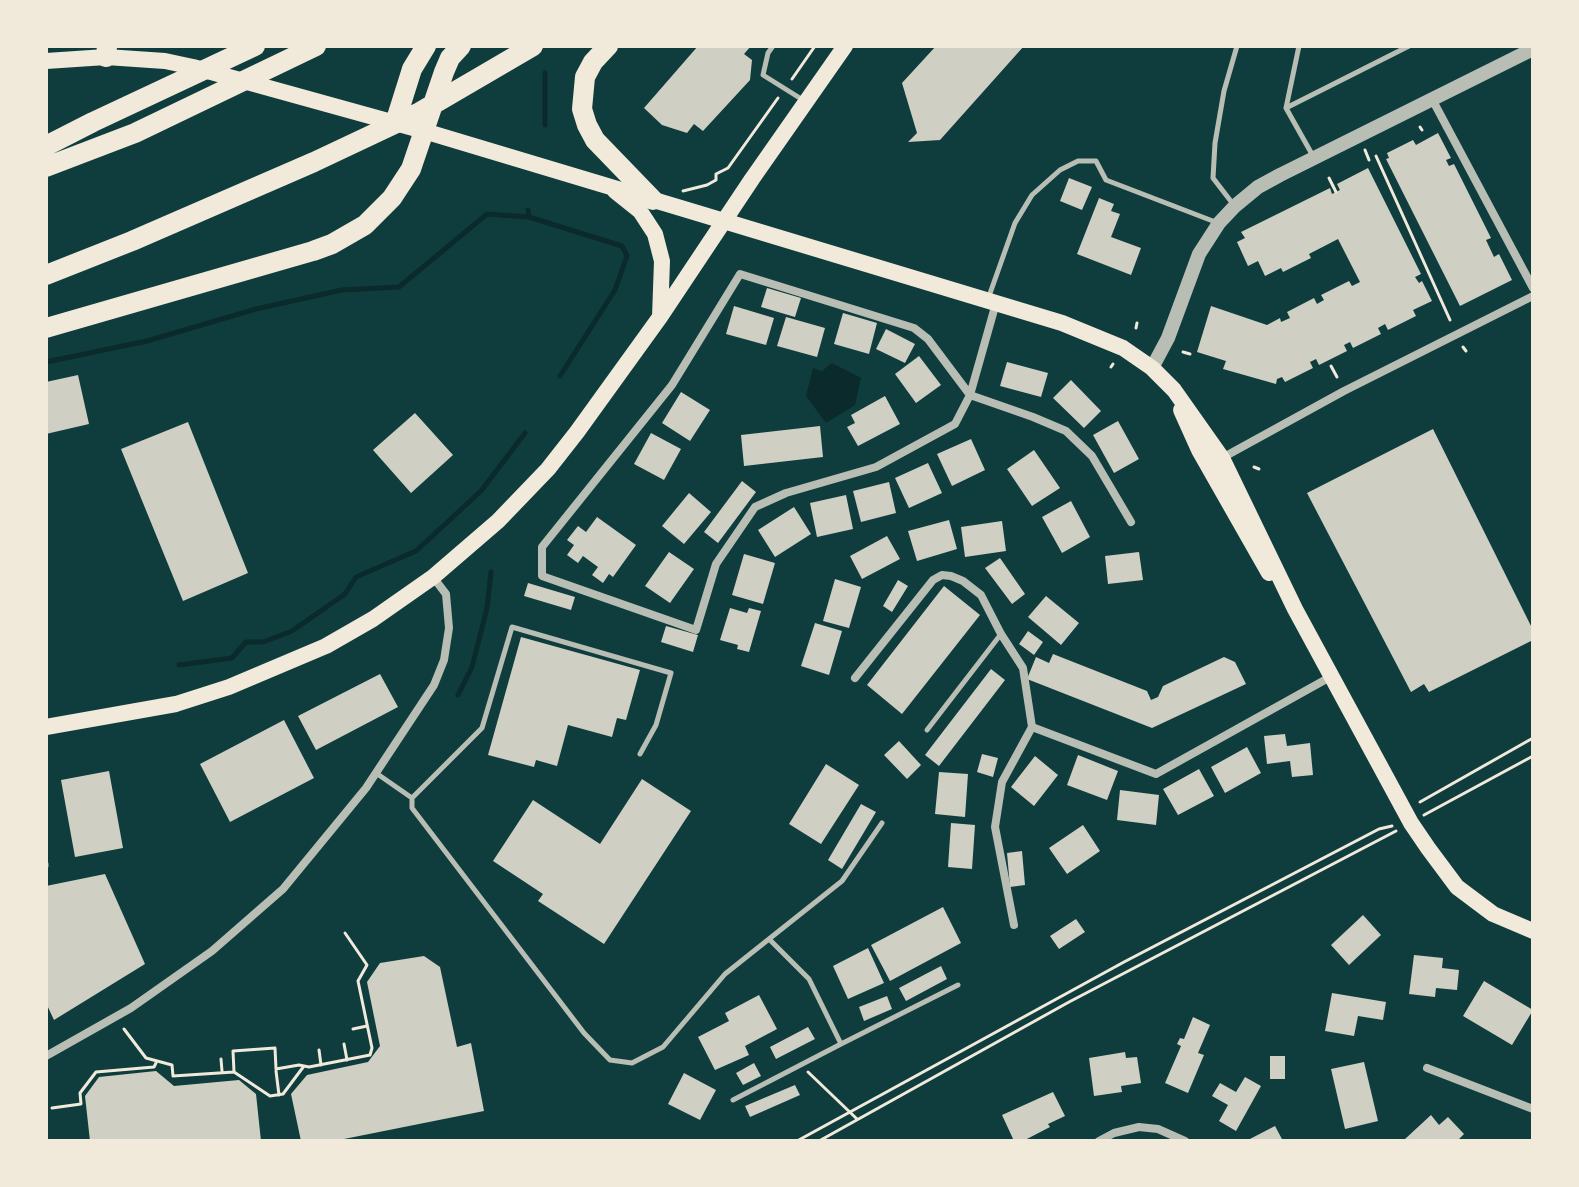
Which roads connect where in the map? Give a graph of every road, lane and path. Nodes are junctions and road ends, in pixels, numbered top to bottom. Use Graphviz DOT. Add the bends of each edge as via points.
graph roads {
  1 [pos="255,46"];
  2 [pos="316,46"];
  3 [pos="426,46"];
  4 [pos="461,46"];
  5 [pos="533,46"];
  6 [pos="608,46"];
  7 [pos="773,46"];
  8 [pos="815,46"];
  9 [pos="845,46"];
  10 [pos="1237,46"];
  11 [pos="1299,46"];
  12 [pos="1409,46"];
  13 [pos="1533,49"];
  14 [pos="106,51"];
  15 [pos="46,61"];
  16 [pos="785,89"];
  17 [pos="1432,99"];
  18 [pos="807,102"];
  19 [pos="1286,108"];
  20 [pos="395,123"];
  21 [pos="424,131"];
  22 [pos="46,146"];
  23 [pos="1365,151"];
  24 [pos="1376,156"];
  25 [pos="1314,158"];
  26 [pos="1369,160"];
  27 [pos="46,167"];
  28 [pos="1329,178"];
  29 [pos="716,180"];
  30 [pos="607,185"];
  31 [pos="1336,192"];
  32 [pos="653,200"];
  33 [pos="1235,206"];
  34 [pos="724,221"];
  35 [pos="1219,223"];
  36 [pos="46,275"];
  37 [pos="1533,288"];
  38 [pos="1533,296"];
  39 [pos="992,302"];
  40 [pos="660,317"];
  41 [pos="1450,320"];
  42 [pos="46,328"];
  43 [pos="1183,352"];
  44 [pos="1190,354"];
  45 [pos="1331,366"];
  46 [pos="1152,368"];
  47 [pos="1337,377"];
  48 [pos="1174,390"];
  49 [pos="970,395"];
  50 [pos="1222,458"];
  51 [pos="1131,522"];
  52 [pos="433,577"];
  53 [pos="1295,609"];
  54 [pos="1001,634"];
  55 [pos="1333,675"];
  56 [pos="855,678"];
  57 [pos="46,727"];
  58 [pos="1032,727"];
  59 [pos="927,730"];
  60 [pos="1533,738"];
  61 [pos="640,754"];
  62 [pos="1533,756"];
  63 [pos="376,773"];
  64 [pos="412,798"];
  65 [pos="1420,802"];
  66 [pos="1427,814"];
  67 [pos="882,823"];
  68 [pos="1392,826"];
  69 [pos="1393,833"];
  70 [pos="1014,925"];
  71 [pos="1533,931"];
  72 [pos="345,933"];
  73 [pos="769,939"];
  74 [pos="958,985"];
  75 [pos="367,1026"];
  76 [pos="124,1029"];
  77 [pos="353,1029"];
  78 [pos="344,1044"];
  79 [pos="841,1044"];
  80 [pos="319,1050"];
  81 [pos="46,1056"];
  82 [pos="221,1059"];
  83 [pos="347,1060"];
  84 [pos="156,1063"];
  85 [pos="321,1065"];
  86 [pos="801,1065"];
  87 [pos="304,1066"];
  88 [pos="1427,1068"];
  89 [pos="276,1069"];
  90 [pos="222,1072"];
  91 [pos="234,1072"];
  92 [pos="279,1095"];
  93 [pos="733,1100"];
  94 [pos="52,1108"];
  95 [pos="1533,1109"];
  96 [pos="849,1112"];
  97 [pos="857,1119"];
  98 [pos="797,1141"];
  99 [pos="819,1141"];
  100 [pos="1099,1141"];
  101 [pos="1185,1141"];
  1 -- 22 [label="highway"];
  2 -- 27 [label="highway" via="135,133"];
  3 -- 20 [label="highway" via="412,69"];
  4 -- 21 [label="highway" via="450,58"];
  5 -- 36 [label="highway" via="420,112 314,162"];
  6 -- 32 [label="highway" via="585,77 585,117 595,140"];
  7 -- 16 [label="lane" via="763,75"];
  8 -- 16 [label="path"];
  9 -- 18 [label="main road"];
  10 -- 33 [label="lane" via="1224,91 1213,178"];
  11 -- 19 [label="lane"];
  12 -- 19 [label="lane"];
  13 -- 17 [label="street"];
  14 -- 15 [label="main road"];
  14 -- 20 [label="main road" via="193,67"];
  16 -- 18 [label="lane"];
  16 -- 29 [label="path"];
  17 -- 25 [label="street"];
  17 -- 37 [label="street"];
  18 -- 34 [label="main road"];
  19 -- 25 [label="lane"];
  20 -- 21 [label="main road"];
  21 -- 30 [label="main road"];
  21 -- 42 [label="highway" via="398,189 349,235 299,255"];
  23 -- 26 [label="path"];
  24 -- 41 [label="path"];
  25 -- 33 [label="street" via="1258,187"];
  28 -- 31 [label="path"];
  30 -- 32 [label="main road"];
  30 -- 40 [label="main road" via="640,211 655,234 662,261"];
  32 -- 34 [label="main road"];
  33 -- 35 [label="street"];
  34 -- 39 [label="main road"];
  34 -- 40 [label="main road"];
  35 -- 39 [label="lane" via="1106,180 1096,161 1078,161 1032,195 1015,223"];
  35 -- 46 [label="street" via="1195,263"];
  38 -- 50 [label="street"];
  39 -- 46 [label="main road" via="1123,348"];
  39 -- 49 [label="street"];
  40 -- 52 [label="main road" via="548,469"];
  43 -- 44 [label="path"];
  45 -- 47 [label="path"];
  46 -- 48 [label="main road"];
  48 -- 50 [label="main road"];
  48 -- 53 [label="main road" via="1199,450 1258,559"];
  49 -- 49 [label="street" via="914,328 740,274 672,385 542,547 542,576 696,630 716,564 755,507 876,467 955,424"];
  49 -- 51 [label="street" via="1066,431 1092,456"];
  50 -- 53 [label="main road"];
  52 -- 57 [label="main road" via="326,646 255,678 176,704"];
  52 -- 63 [label="street" via="446,594 449,628 444,660 434,685"];
  53 -- 55 [label="main road"];
  54 -- 56 [label="street" via="981,595 963,581 942,575"];
  54 -- 58 [label="street" via="1023,668"];
  54 -- 59 [label="lane"];
  55 -- 58 [label="street" via="1156,774"];
  55 -- 71 [label="main road" via="1411,823 1457,887 1493,914"];
  58 -- 70 [label="street" via="1002,782 995,827"];
  60 -- 65 [label="path"];
  61 -- 64 [label="lane" via="656,725 671,673 512,627 482,728"];
  62 -- 66 [label="path"];
  63 -- 64 [label="lane"];
  63 -- 81 [label="street" via="283,889 212,951 131,1008"];
  64 -- 73 [label="lane" via="412,808 610,1060 632,1063 663,1047 725,974"];
  67 -- 73 [label="lane" via="842,881"];
  68 -- 96 [label="path" via="1246,897"];
  69 -- 97 [label="path"];
  72 -- 75 [label="path" via="367,965 358,981"];
  73 -- 79 [label="lane" via="809,979"];
  74 -- 79 [label="lane"];
  75 -- 77 [label="path"];
  75 -- 83 [label="path" via="370,1055"];
  76 -- 84 [label="path" via="137,1049"];
  78 -- 83 [label="path"];
  79 -- 86 [label="lane"];
  80 -- 85 [label="path"];
  82 -- 90 [label="path"];
  83 -- 85 [label="path"];
  84 -- 90 [label="path" via="172,1065 173,1076"];
  84 -- 94 [label="path" via="96,1072 80,1093 81,1104"];
  85 -- 87 [label="path"];
  86 -- 93 [label="lane"];
  86 -- 96 [label="path"];
  87 -- 89 [label="path"];
  87 -- 92 [label="path"];
  88 -- 95 [label="street"];
  89 -- 91 [label="path" via="275,1048 233,1051"];
  89 -- 92 [label="path"];
  90 -- 91 [label="path"];
  91 -- 92 [label="path" via="270,1096"];
  96 -- 97 [label="path"];
  96 -- 98 [label="path"];
  97 -- 99 [label="path"];
  100 -- 101 [label="street" via="1139,1127"];
}
